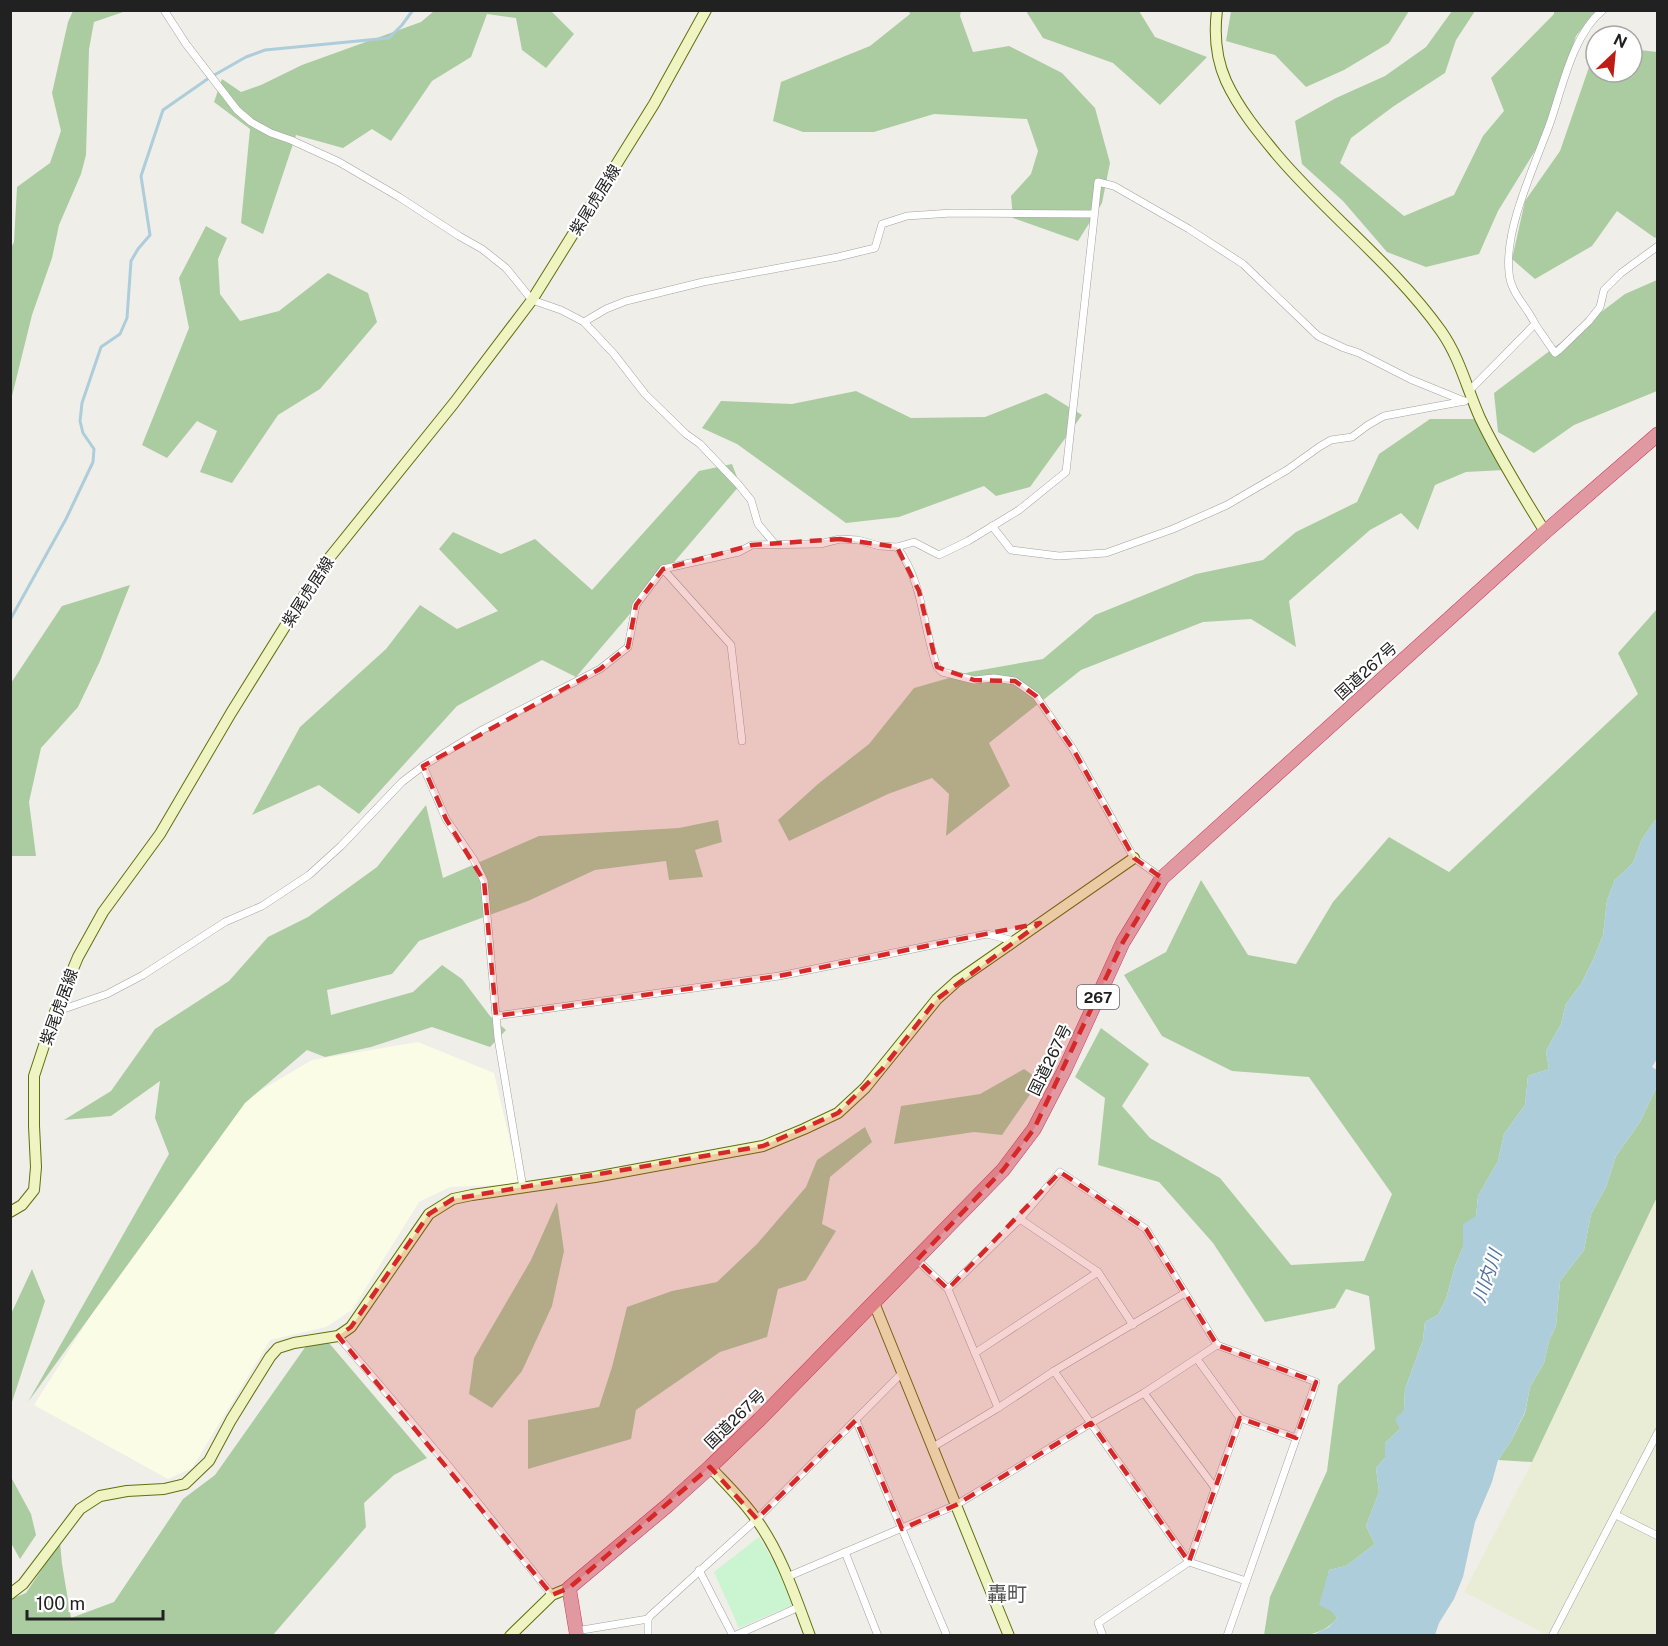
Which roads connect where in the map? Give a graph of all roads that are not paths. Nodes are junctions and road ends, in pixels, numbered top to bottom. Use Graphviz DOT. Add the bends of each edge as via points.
graph roads {
  1 [pos="164,10"];
  2 [pos="706,10"];
  3 [pos="1217,10"];
  4 [pos="1602,10"];
  5 [pos="1094,214"];
  6 [pos="1658,246"];
  7 [pos="532,300"];
  8 [pos="584,322"];
  9 [pos="1536,324"];
  10 [pos="1469,396"];
  11 [pos="1658,434"];
  12 [pos="992,526"];
  13 [pos="1545,532"];
  14 [pos="775,544"];
  15 [pos="897,547"];
  16 [pos="663,569"];
  17 [pos="742,741"];
  18 [pos="423,766"];
  19 [pos="1134,858"];
  20 [pos="1162,878"];
  21 [pos="1014,941"];
  22 [pos="55,1012"];
  23 [pos="496,1017"];
  24 [pos="523,1188"];
  25 [pos="10,1212"];
  26 [pos="1020,1219"];
  27 [pos="917,1260"];
  28 [pos="1098,1272"];
  29 [pos="948,1289"];
  30 [pos="1185,1293"];
  31 [pos="874,1303"];
  32 [pos="1133,1325"];
  33 [pos="338,1336"];
  34 [pos="1217,1345"];
  35 [pos="975,1353"];
  36 [pos="1197,1359"];
  37 [pos="1054,1371"];
  38 [pos="903,1372"];
  39 [pos="1144,1394"];
  40 [pos="998,1408"];
  41 [pos="1240,1418"];
  42 [pos="856,1420"];
  43 [pos="1090,1423"];
  44 [pos="1658,1432"];
  45 [pos="1296,1438"];
  46 [pos="933,1447"];
  47 [pos="710,1467"];
  48 [pos="1215,1488"];
  49 [pos="956,1505"];
  50 [pos="1616,1515"];
  51 [pos="757,1519"];
  52 [pos="902,1529"];
  53 [pos="1658,1536"];
  54 [pos="845,1552"];
  55 [pos="1189,1562"];
  56 [pos="699,1570"];
  57 [pos="787,1577"];
  58 [pos="1246,1581"];
  59 [pos="569,1588"];
  60 [pos="10,1594"];
  61 [pos="552,1595"];
  62 [pos="799,1607"];
  63 [pos="648,1619"];
  64 [pos="577,1633"];
  65 [pos="510,1635"];
  66 [pos="648,1635"];
  67 [pos="734,1635"];
  68 [pos="810,1635"];
  69 [pos="878,1635"];
  70 [pos="947,1635"];
  71 [pos="1010,1635"];
  72 [pos="1103,1635"];
  73 [pos="1227,1635"];
  74 [pos="1552,1635"];
  1 -- 7 [label="street" via="230,101 251,122 339,162 482,249 506,268"];
  2 -- 7 [label="street, 紫尾虎居線" via="654,104"];
  3 -- 10 [label="street" via="1217,54 1239,106 1291,171 1406,288 1441,331 1462,369"];
  4 -- 9 [label="street" via="1572,57 1516,214 1509,273 1513,290"];
  5 -- 8 [label="street" via="977,212 907,216 882,225 875,248 626,301"];
  5 -- 10 [label="street" via="1098,182 1114,186 1243,264 1318,336 1410,380"];
  5 -- 12 [label="street" via="1066,472"];
  6 -- 9 [label="street" via="1604,290 1600,307 1559,350 1551,349"];
  7 -- 8 [label="street"];
  7 -- 22 [label="street, 紫尾虎居線" via="322,567 160,834 103,912 78,957"];
  8 -- 14 [label="street" via="645,394 738,483 751,500 758,524"];
  9 -- 10 [label="street"];
  10 -- 12 [label="street" via="1384,416 1352,437 1331,440 1227,505 1106,553 1059,556 1011,550"];
  10 -- 13 [label="street" via="1498,456"];
  11 -- 13 [label="highway, 国道267号 / 267"];
  12 -- 15 [label="street" via="939,555 915,542"];
  13 -- 20 [label="highway, 国道267号 / 267"];
  14 -- 15 [label="street" via="820,544 840,539"];
  14 -- 16 [label="street" via="752,545 739,552"];
  15 -- 19 [label="street" via="909,563 919,591 937,667 942,672 974,680 1015,681 1036,696 1073,749"];
  16 -- 17 [label="street" via="732,645"];
  16 -- 18 [label="street" via="636,605 628,647 600,669 482,730"];
  18 -- 22 [label="street" via="309,875 262,906 195,940 143,975 107,994"];
  18 -- 23 [label="street" via="446,819 484,881"];
  19 -- 20 [label="street"];
  19 -- 21 [label="street"];
  20 -- 27 [label="highway, 国道267号 / 267" via="1123,942 1034,1129 1004,1170"];
  21 -- 23 [label="street" via="987,934 779,976"];
  21 -- 24 [label="street" via="937,999 882,1069 838,1113 763,1146"];
  22 -- 25 [label="street, 紫尾虎居線" via="34,1076 34,1190"];
  23 -- 24 [label="street"];
  24 -- 33 [label="street" via="453,1199 429,1214 351,1327"];
  26 -- 28 [label="street"];
  26 -- 29 [label="street"];
  26 -- 30 [label="street" via="1060,1172 1146,1228"];
  27 -- 29 [label="street"];
  27 -- 31 [label="highway, 国道267号 / 267"];
  28 -- 32 [label="street"];
  28 -- 35 [label="street"];
  29 -- 35 [label="street"];
  30 -- 32 [label="street"];
  30 -- 34 [label="street"];
  31 -- 38 [label="street"];
  31 -- 47 [label="highway, 国道267号 / 267"];
  32 -- 37 [label="street"];
  33 -- 60 [label="street" via="279,1348 197,1474 185,1484 127,1491 89,1501 23,1584"];
  33 -- 61 [label="street"];
  34 -- 36 [label="street"];
  34 -- 45 [label="street" via="1316,1382"];
  35 -- 40 [label="street"];
  36 -- 39 [label="street"];
  36 -- 41 [label="street"];
  37 -- 40 [label="street"];
  37 -- 43 [label="street"];
  38 -- 42 [label="street"];
  38 -- 46 [label="street"];
  39 -- 43 [label="street"];
  39 -- 48 [label="street"];
  40 -- 46 [label="street"];
  41 -- 45 [label="street"];
  41 -- 48 [label="street"];
  42 -- 51 [label="street"];
  42 -- 52 [label="street"];
  43 -- 49 [label="street"];
  43 -- 55 [label="street"];
  44 -- 50 [label="street"];
  45 -- 58 [label="street"];
  46 -- 49 [label="street"];
  47 -- 51 [label="street"];
  47 -- 59 [label="highway, 国道267号 / 267"];
  48 -- 55 [label="street"];
  49 -- 52 [label="street"];
  49 -- 71 [label="street"];
  50 -- 53 [label="street"];
  50 -- 74 [label="street"];
  51 -- 56 [label="street"];
  51 -- 57 [label="street"];
  52 -- 54 [label="street"];
  52 -- 70 [label="street"];
  54 -- 57 [label="street"];
  54 -- 69 [label="street"];
  55 -- 58 [label="street"];
  55 -- 72 [label="street" via="1098,1623"];
  56 -- 63 [label="street"];
  56 -- 67 [label="street"];
  57 -- 62 [label="street"];
  58 -- 73 [label="street"];
  59 -- 61 [label="street"];
  59 -- 64 [label="highway"];
  61 -- 65 [label="street"];
  62 -- 67 [label="street"];
  62 -- 68 [label="street"];
  63 -- 64 [label="street"];
  63 -- 66 [label="street"];
}
